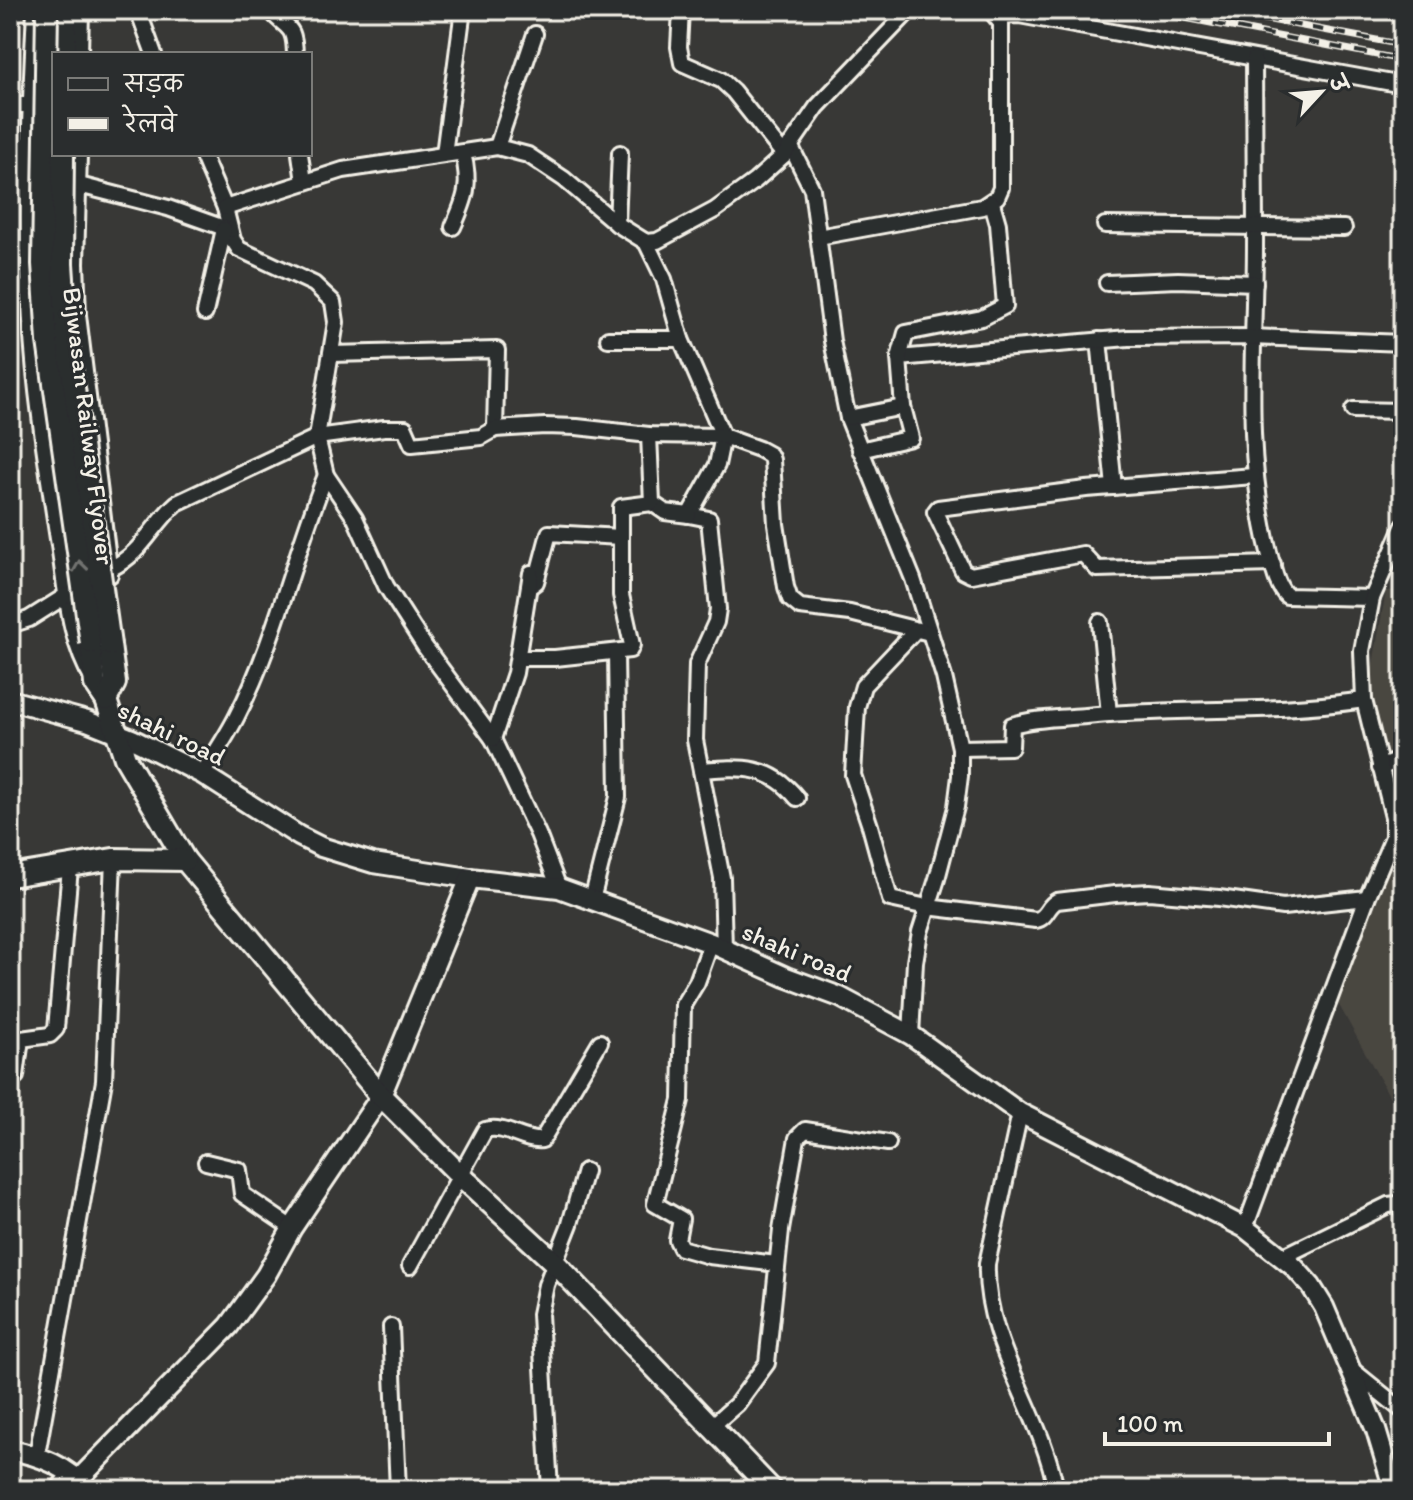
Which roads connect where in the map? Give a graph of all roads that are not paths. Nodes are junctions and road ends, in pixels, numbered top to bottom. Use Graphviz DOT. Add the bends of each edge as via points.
graph roads {
  1 [pos="35,10"];
  2 [pos="47,10"];
  3 [pos="66,10"];
  4 [pos="81,10"];
  5 [pos="138,10"];
  6 [pos="270,10"];
  7 [pos="681,10"];
  8 [pos="910,10"];
  9 [pos="993,13"];
  10 [pos="462,17"];
  11 [pos="535,34"];
  12 [pos="65,52"];
  13 [pos="80,52"];
  14 [pos="153,52"];
  15 [pos="295,52"];
  16 [pos="1254,59"];
  17 [pos="1403,85"];
  18 [pos="10,105"];
  19 [pos="30,105"];
  20 [pos="52,105"];
  21 [pos="497,147"];
  22 [pos="787,150"];
  23 [pos="463,153"];
  24 [pos="620,153"];
  25 [pos="444,154"];
  26 [pos="63,156"];
  27 [pos="79,156"];
  28 [pos="203,156"];
  29 [pos="300,156"];
  30 [pos="304,182"];
  31 [pos="79,185"];
  32 [pos="992,203"];
  33 [pos="225,208"];
  34 [pos="617,224"];
  35 [pos="1105,225"];
  36 [pos="453,227"];
  37 [pos="1255,227"];
  38 [pos="1344,228"];
  39 [pos="227,230"];
  40 [pos="818,237"];
  41 [pos="646,242"];
  42 [pos="1107,283"];
  43 [pos="1255,283"];
  44 [pos="30,288"];
  45 [pos="76,288"];
  46 [pos="10,289"];
  47 [pos="205,313"];
  48 [pos="1252,337"];
  49 [pos="608,339"];
  50 [pos="681,339"];
  51 [pos="1099,340"];
  52 [pos="1403,343"];
  53 [pos="331,354"];
  54 [pos="899,358"];
  55 [pos="903,407"];
  56 [pos="1353,410"];
  57 [pos="1403,411"];
  58 [pos="848,418"];
  59 [pos="495,429"];
  60 [pos="649,435"];
  61 [pos="723,436"];
  62 [pos="317,437"];
  63 [pos="860,450"];
  64 [pos="326,475"];
  65 [pos="1254,476"];
  66 [pos="1114,487"];
  67 [pos="652,503"];
  68 [pos="689,515"];
  69 [pos="1401,536"];
  70 [pos="621,537"];
  71 [pos="1273,564"];
  72 [pos="110,569"];
  73 [pos="67,595"];
  74 [pos="1372,598"];
  75 [pos="1100,622"];
  76 [pos="10,625"];
  77 [pos="923,631"];
  78 [pos="100,644"];
  79 [pos="616,652"];
  80 [pos="518,658"];
  81 [pos="106,689"];
  82 [pos="10,700"];
  83 [pos="1364,700"];
  84 [pos="1109,714"];
  85 [pos="116,731"];
  86 [pos="493,739"];
  87 [pos="960,748"];
  88 [pos="1403,758"];
  89 [pos="1380,768"];
  90 [pos="701,770"];
  91 [pos="202,774"];
  92 [pos="797,798"];
  93 [pos="113,859"];
  94 [pos="185,860"];
  95 [pos="70,868"];
  96 [pos="10,876"];
  97 [pos="470,878"];
  98 [pos="559,888"];
  99 [pos="1367,898"];
  100 [pos="592,900"];
  101 [pos="927,907"];
  102 [pos="718,946"];
  103 [pos="911,1035"];
  104 [pos="16,1037"];
  105 [pos="600,1042"];
  106 [pos="10,1079"];
  107 [pos="381,1096"];
  108 [pos="1020,1113"];
  109 [pos="888,1143"];
  110 [pos="206,1162"];
  111 [pos="585,1171"];
  112 [pos="460,1175"];
  113 [pos="1403,1211"];
  114 [pos="292,1228"];
  115 [pos="1245,1228"];
  116 [pos="1282,1257"];
  117 [pos="555,1263"];
  118 [pos="777,1264"];
  119 [pos="410,1266"];
  120 [pos="391,1327"];
  121 [pos="1351,1369"];
  122 [pos="1403,1411"];
  123 [pos="712,1426"];
  124 [pos="10,1450"];
  125 [pos="37,1455"];
  126 [pos="75,1486"];
  127 [pos="398,1490"];
  128 [pos="550,1490"];
  129 [pos="772,1490"];
  130 [pos="1056,1490"];
  131 [pos="1394,1490"];
  1 -- 19 [label="street"];
  78 -- 2 [label="main road, Bijwasan Railway Flyover, one-way, bridge" via="56,399 45,295"];
  3 -- 12 [label="main road"];
  4 -- 13 [label="street"];
  5 -- 14 [label="street"];
  6 -- 15 [label="street" via="291,28"];
  7 -- 22 [label="street" via="682,63 721,80"];
  8 -- 22 [label="street" via="817,107"];
  9 -- 16 [label="street"];
  9 -- 32 [label="street" via="1001,23 1001,188"];
  10 -- 25 [label="street"];
  11 -- 21 [label="street"];
  16 -- 17 [label="street"];
  16 -- 37 [label="street"];
  18 -- 19 [label="street"];
  19 -- 20 [label="street"];
  19 -- 44 [label="street"];
  21 -- 23 [label="street"];
  21 -- 34 [label="street" via="528,155"];
  22 -- 40 [label="street" via="812,189"];
  22 -- 41 [label="street" via="715,210"];
  23 -- 25 [label="street"];
  23 -- 36 [label="street" via="468,187"];
  24 -- 34 [label="street"];
  25 -- 30 [label="street"];
  26 -- 78 [label="main road, Bijwasan Railway Flyover, bridge" via="67,338"];
  27 -- 31 [label="street"];
  28 -- 33 [label="street"];
  29 -- 30 [label="street"];
  30 -- 33 [label="street"];
  31 -- 39 [label="street"];
  31 -- 45 [label="street"];
  32 -- 40 [label="street"];
  32 -- 54 [label="street" via="1005,306 982,318 906,333"];
  33 -- 39 [label="street"];
  34 -- 41 [label="street"];
  35 -- 37 [label="street"];
  37 -- 38 [label="street"];
  37 -- 43 [label="street"];
  39 -- 47 [label="street"];
  39 -- 53 [label="street" via="239,249 314,284 333,302"];
  40 -- 58 [label="street"];
  41 -- 50 [label="street" via="664,279"];
  42 -- 43 [label="street"];
  43 -- 48 [label="street"];
  44 -- 45 [label="street"];
  44 -- 46 [label="street"];
  44 -- 73 [label="street" via="36,379"];
  45 -- 72 [label="street"];
  48 -- 51 [label="street"];
  48 -- 52 [label="street"];
  48 -- 65 [label="street"];
  49 -- 50 [label="street"];
  50 -- 61 [label="street"];
  51 -- 54 [label="street"];
  51 -- 66 [label="street"];
  53 -- 59 [label="street" via="497,350"];
  53 -- 62 [label="street"];
  54 -- 55 [label="street"];
  55 -- 58 [label="street"];
  55 -- 63 [label="street" via="911,438"];
  56 -- 57 [label="street"];
  58 -- 63 [label="street"];
  59 -- 60 [label="street" via="561,426"];
  59 -- 62 [label="street" via="481,437 412,444 405,428"];
  60 -- 61 [label="street"];
  60 -- 67 [label="street"];
  61 -- 68 [label="street" via="717,465"];
  61 -- 77 [label="street" via="770,455 778,540 786,587 795,604"];
  62 -- 64 [label="street"];
  62 -- 72 [label="street" via="177,503 138,551"];
  63 -- 77 [label="street" via="913,579"];
  64 -- 86 [label="street" via="355,518 386,586"];
  64 -- 91 [label="street" via="258,668 237,717"];
  65 -- 66 [label="street"];
  65 -- 71 [label="street"];
  66 -- 71 [label="street" via="977,501 935,512 963,571 971,575 1083,554 1097,569"];
  67 -- 68 [label="street" via="665,512"];
  67 -- 70 [label="street" via="621,507"];
  68 -- 90 [label="street" via="709,519 718,590 716,622 695,674 695,740"];
  69 -- 74 [label="street"];
  70 -- 79 [label="street" via="621,595 632,645"];
  70 -- 80 [label="street" via="549,533 536,582 531,580"];
  71 -- 74 [label="street" via="1287,596"];
  72 -- 81 [label="street" via="122,670"];
  73 -- 76 [label="street"];
  73 -- 81 [label="street" via="81,660"];
  74 -- 83 [label="street" via="1362,651"];
  75 -- 84 [label="street"];
  77 -- 87 [label="street" via="952,706"];
  77 -- 101 [label="street" via="863,686 852,770 888,896"];
  78 -- 81 [label="main road, Bijwasan Railway Flyover"];
  79 -- 80 [label="street"];
  79 -- 100 [label="street" via="618,797"];
  80 -- 86 [label="street"];
  81 -- 85 [label="main road, Bijwasan Railway Flyover"];
  82 -- 85 [label="street, shahi road"];
  83 -- 84 [label="street" via="1284,710"];
  83 -- 89 [label="street"];
  84 -- 87 [label="street" via="1017,723 1011,747"];
  85 -- 91 [label="street, shahi road"];
  85 -- 94 [label="main road, Bijwasan Railway Flyover" via="125,758"];
  86 -- 98 [label="street"];
  87 -- 101 [label="street" via="956,807"];
  88 -- 89 [label="street"];
  89 -- 99 [label="street" via="1394,828"];
  90 -- 92 [label="street" via="754,770 784,783"];
  90 -- 102 [label="street" via="722,878"];
  91 -- 97 [label="street, shahi road" via="321,847 373,863"];
  93 -- 94 [label="main road"];
  93 -- 95 [label="main road"];
  93 -- 125 [label="street" via="104,1081"];
  94 -- 107 [label="main road, Bijwasan Railway Flyover"];
  95 -- 96 [label="main road"];
  95 -- 104 [label="street" via="57,1026 53,1034"];
  97 -- 98 [label="street, shahi road"];
  97 -- 107 [label="street"];
  98 -- 100 [label="street, shahi road"];
  99 -- 101 [label="street" via="1283,907 1183,894 1115,894 1057,901 1036,920"];
  99 -- 115 [label="street"];
  100 -- 102 [label="street, shahi road"];
  101 -- 103 [label="street" via="915,962"];
  102 -- 103 [label="street, shahi road" via="840,997"];
  102 -- 118 [label="street" via="683,1005 681,1100 655,1204 681,1219 681,1248"];
  103 -- 108 [label="street, shahi road"];
  104 -- 106 [label="street" via="16,1076"];
  105 -- 112 [label="street" via="544,1137 535,1141 490,1128"];
  107 -- 112 [label="main road, Bijwasan Railway Flyover"];
  107 -- 114 [label="street"];
  108 -- 115 [label="street, shahi road"];
  108 -- 130 [label="street" via="986,1285 989,1309 1041,1435"];
  109 -- 118 [label="street" via="800,1133"];
  110 -- 114 [label="street" via="239,1170 242,1194"];
  111 -- 117 [label="street"];
  112 -- 117 [label="main road, Bijwasan Railway Flyover"];
  112 -- 119 [label="street"];
  113 -- 116 [label="street" via="1397,1204 1388,1205"];
  114 -- 126 [label="street" via="229,1326"];
  115 -- 116 [label="street, shahi road"];
  116 -- 121 [label="street, shahi road" via="1324,1307"];
  117 -- 123 [label="main road, Bijwasan Railway Flyover"];
  117 -- 128 [label="street" via="540,1314"];
  118 -- 123 [label="street" via="767,1363 737,1404"];
  120 -- 127 [label="street"];
  121 -- 122 [label="street"];
  121 -- 131 [label="street, shahi road"];
  123 -- 129 [label="main road, Bijwasan Railway Flyover"];
  124 -- 125 [label="street"];
  125 -- 126 [label="street"];
}
